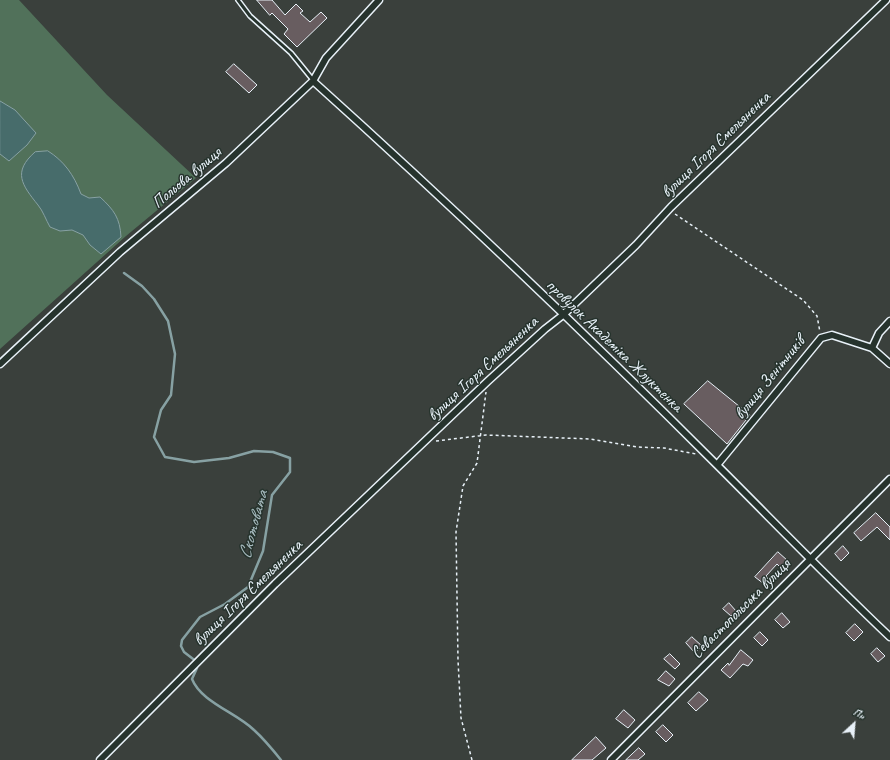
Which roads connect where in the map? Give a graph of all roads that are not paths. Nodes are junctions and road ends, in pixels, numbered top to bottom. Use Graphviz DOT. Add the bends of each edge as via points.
graph roads {
  1 [pos="238,0"];
  2 [pos="379,0"];
  3 [pos="886,0"];
  4 [pos="313,81"];
  5 [pos="563,315"];
  6 [pos="890,321"];
  7 [pos="872,348"];
  8 [pos="0,364"];
  9 [pos="890,364"];
  10 [pos="717,465"];
  11 [pos="890,478"];
  12 [pos="809,560"];
  13 [pos="890,638"];
  14 [pos="100,760"];
  15 [pos="612,760"];
  1 -- 4 [label="lane" via="250,16 291,53"];
  2 -- 4 [label="street, Польова вулиця" via="326,58"];
  3 -- 5 [label="street, вулиця Ігоря Ємельяненка"];
  4 -- 5 [label="street, провулок Академіка Жлуктенка" via="436,192"];
  4 -- 8 [label="street, Польова вулиця" via="226,163 120,252"];
  5 -- 10 [label="street, провулок Академіка Жлуктенка"];
  5 -- 14 [label="street, вулиця Ігоря Ємельяненка" via="488,381 275,584"];
  6 -- 7 [label="street" via="879,333"];
  7 -- 9 [label="street"];
  7 -- 10 [label="street, вулиця Зенітників" via="832,335 821,338"];
  10 -- 12 [label="street, провулок Академіка Жлуктенка"];
  11 -- 12 [label="street, Севастопольська вулиця"];
  12 -- 13 [label="street, провулок Академіка Жлуктенка"];
  12 -- 15 [label="street, Севастопольська вулиця"];
}
